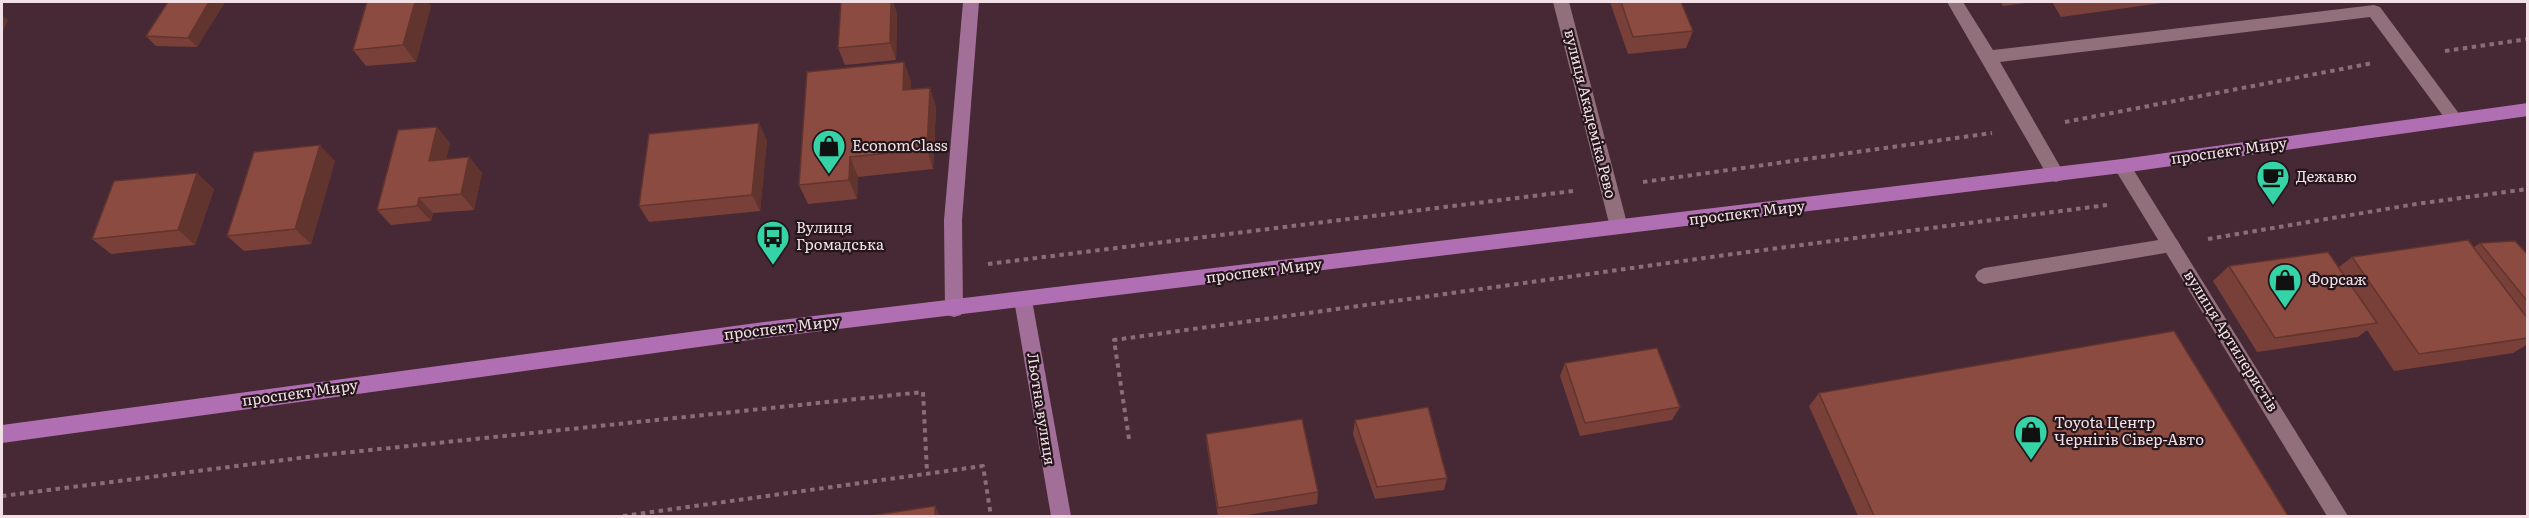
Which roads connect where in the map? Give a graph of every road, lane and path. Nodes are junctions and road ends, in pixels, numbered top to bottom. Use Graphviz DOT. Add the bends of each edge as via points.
graph roads {
  1 [pos="971,2"];
  2 [pos="1561,2"];
  3 [pos="1955,2"];
  4 [pos="2528,39"];
  5 [pos="1989,57"];
  6 [pos="2408,57"];
  7 [pos="2528,109"];
  8 [pos="2455,119"];
  9 [pos="2122,166"];
  10 [pos="2056,175"];
  11 [pos="1609,187"];
  12 [pos="2528,189"];
  13 [pos="2144,201"];
  14 [pos="1619,227"];
  15 [pos="2171,245"];
  16 [pos="983,265"];
  17 [pos="1984,276"];
  18 [pos="1023,300"];
  19 [pos="954,309"];
  20 [pos="2,434"];
  21 [pos="1130,439"];
  22 [pos="927,472"];
  23 [pos="2,496"];
  24 [pos="623,516"];
  25 [pos="991,516"];
  26 [pos="1061,516"];
  27 [pos="2338,516"];
  1 -- 19 [label="street" via="952,220"];
  2 -- 11 [label="street, вулиця Академіка Рево"];
  3 -- 5 [label="street"];
  4 -- 6 [label="path"];
  5 -- 6 [label="street" via="2374,11"];
  5 -- 10 [label="street"];
  6 -- 8 [label="street"];
  7 -- 8 [label="main road, проспект Миру"];
  8 -- 9 [label="main road, проспект Миру"];
  9 -- 10 [label="main road, проспект Миру"];
  9 -- 13 [label="street, вулиця Артилеристів"];
  10 -- 14 [label="main road, проспект Миру"];
  11 -- 14 [label="street, вулиця Академіка Рево"];
  11 -- 16 [label="path"];
  12 -- 15 [label="path"];
  13 -- 15 [label="street, вулиця Артилеристів"];
  13 -- 21 [label="path" via="1114,340"];
  14 -- 18 [label="main road, проспект Миру"];
  15 -- 17 [label="street"];
  15 -- 27 [label="street, вулиця Артилеристів"];
  18 -- 19 [label="main road, проспект Миру"];
  18 -- 26 [label="street, Льотна вулиця"];
  19 -- 20 [label="main road, проспект Миру" via="752,332"];
  22 -- 23 [label="path" via="923,392 323,455"];
  22 -- 24 [label="path"];
  22 -- 25 [label="path" via="983,466"];
}
